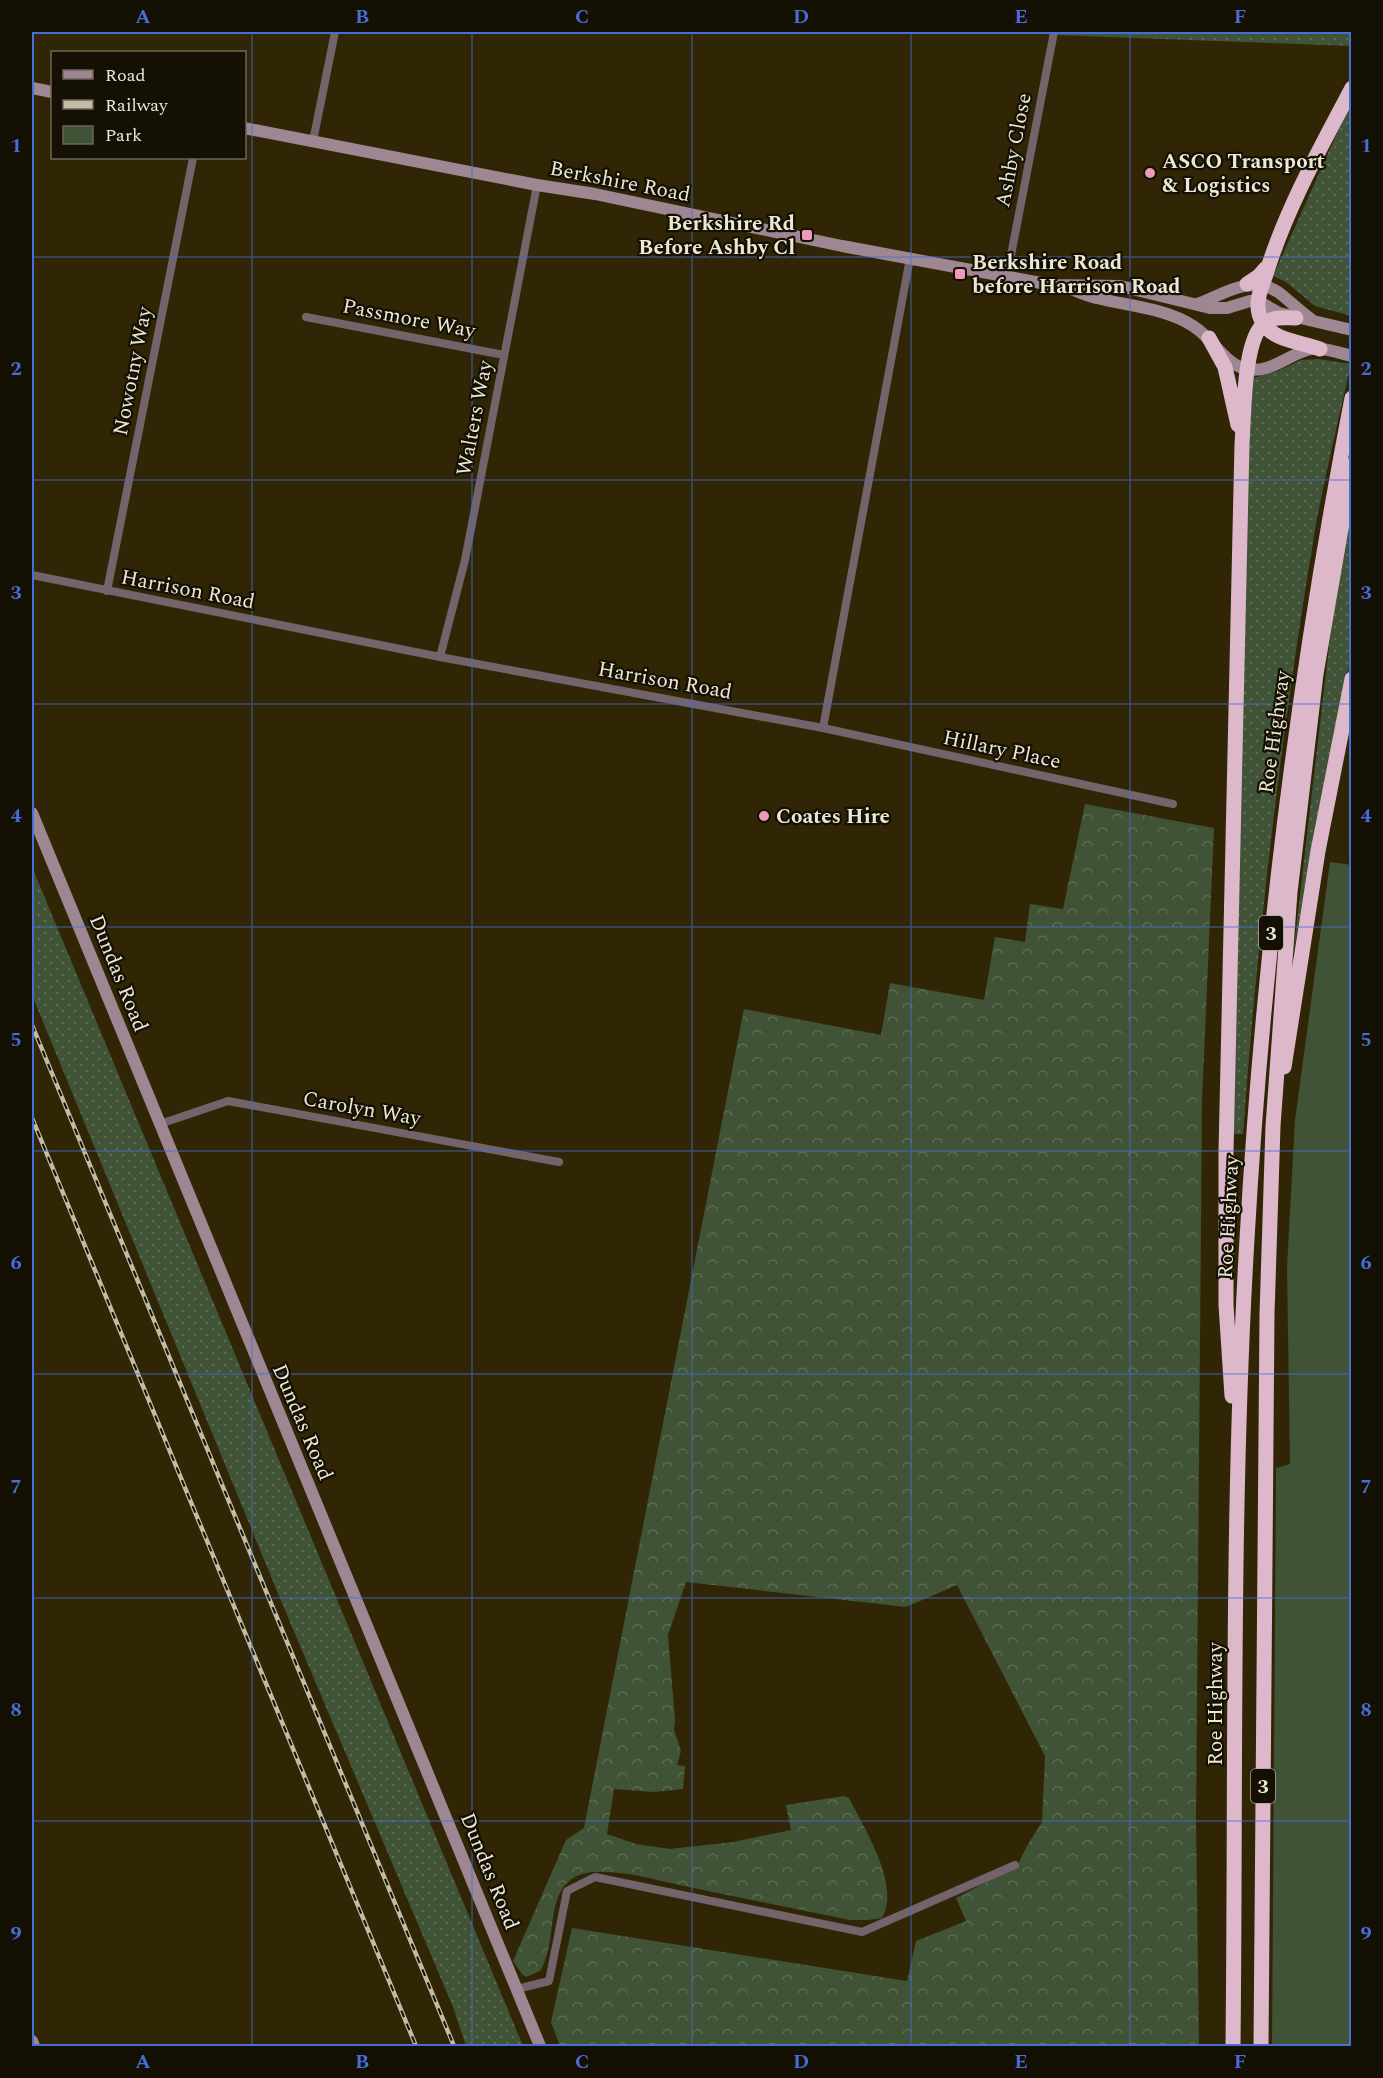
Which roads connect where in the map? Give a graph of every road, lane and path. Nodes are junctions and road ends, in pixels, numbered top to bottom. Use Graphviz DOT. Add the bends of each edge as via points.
graph roads {
  1 [pos="335,32"];
  2 [pos="1054,32"];
  3 [pos="32,88"];
  4 [pos="1352,88"];
  5 [pos="51,92"];
  6 [pos="246,128"];
  7 [pos="313,141"];
  8 [pos="193,159"];
  9 [pos="537,185"];
  10 [pos="910,258"];
  11 [pos="1007,276"];
  12 [pos="1060,285"];
  13 [pos="1255,285"];
  14 [pos="1258,301"];
  15 [pos="1195,304"];
  16 [pos="306,317"];
  17 [pos="1296,318"];
  18 [pos="1263,324"];
  19 [pos="1321,324"];
  20 [pos="1352,330"];
  21 [pos="1209,338"];
  22 [pos="1320,349"];
  23 [pos="504,355"];
  24 [pos="1352,356"];
  25 [pos="1248,369"];
  26 [pos="1352,398"];
  27 [pos="1242,444"];
  28 [pos="1352,465"];
  29 [pos="32,574"];
  30 [pos="107,591"];
  31 [pos="440,657"];
  32 [pos="1352,679"];
  33 [pos="823,728"];
  34 [pos="1173,804"];
  35 [pos="32,813"];
  36 [pos="160,1124"];
  37 [pos="1273,1126"];
  38 [pos="559,1162"];
  39 [pos="1237,1474"];
  40 [pos="1015,1865"];
  41 [pos="517,1989"];
  42 [pos="32,2041"];
  43 [pos="34,2046"];
  44 [pos="540,2046"];
  45 [pos="1233,2046"];
  46 [pos="1261,2046"];
  1 -- 7 [label="street"];
  2 -- 11 [label="street, Ashby Close"];
  3 -- 5 [label="main road"];
  4 -- 13 [label="highway" via="1301,189 1270,263"];
  6 -- 7 [label="main road, Berkshire Road"];
  7 -- 9 [label="main road, Berkshire Road"];
  8 -- 30 [label="street, Nowotny Way"];
  9 -- 10 [label="main road, Berkshire Road"];
  9 -- 23 [label="street, Walters Way"];
  10 -- 11 [label="main road, Berkshire Road"];
  10 -- 33 [label="street"];
  11 -- 12 [label="main road, Berkshire Road"];
  12 -- 15 [label="main road, Berkshire Road" via="1120,286"];
  12 -- 21 [label="main road, Berkshire Road" via="1169,315"];
  13 -- 14 [label="highway"];
  13 -- 15 [label="main road"];
  13 -- 19 [label="main road" via="1277,292"];
  14 -- 15 [label="main road, Berkshire Road" via="1220,309"];
  14 -- 17 [label="main road"];
  14 -- 18 [label="highway"];
  16 -- 23 [label="street, Passmore Way"];
  17 -- 18 [label="highway" via="1276,318"];
  17 -- 19 [label="main road"];
  18 -- 22 [label="highway" via="1278,336"];
  18 -- 25 [label="highway" via="1252,341"];
  19 -- 20 [label="main road"];
  21 -- 25 [label="main road, Berkshire Road" via="1227,358"];
  21 -- 27 [label="highway" via="1225,367"];
  22 -- 24 [label="main road"];
  22 -- 25 [label="main road" via="1301,352 1272,367"];
  23 -- 31 [label="street, Walters Way" via="465,560"];
  25 -- 27 [label="highway"];
  26 -- 39 [label="highway, Roe Highway / 3" via="1312,617 1275,893 1253,1136"];
  27 -- 39 [label="highway" via="1226,1229 1226,1305"];
  28 -- 37 [label="highway, Roe Highway / 3" via="1316,674 1292,869"];
  29 -- 30 [label="street, Harrison Road"];
  30 -- 31 [label="street, Harrison Road"];
  31 -- 33 [label="street, Harrison Road"];
  32 -- 37 [label="highway" via="1318,851"];
  33 -- 34 [label="street, Hillary Place"];
  35 -- 36 [label="main road, Dundas Road"];
  36 -- 38 [label="street, Carolyn Way" via="228,1101"];
  36 -- 41 [label="main road, Dundas Road"];
  37 -- 46 [label="highway, Roe Highway / 3" via="1267,1314"];
  39 -- 45 [label="highway, Roe Highway / 3"];
  40 -- 41 [label="street" via="862,1932 595,1877 567,1891 549,1981"];
  41 -- 44 [label="main road, Dundas Road"];
  42 -- 43 [label="main road"];
}
